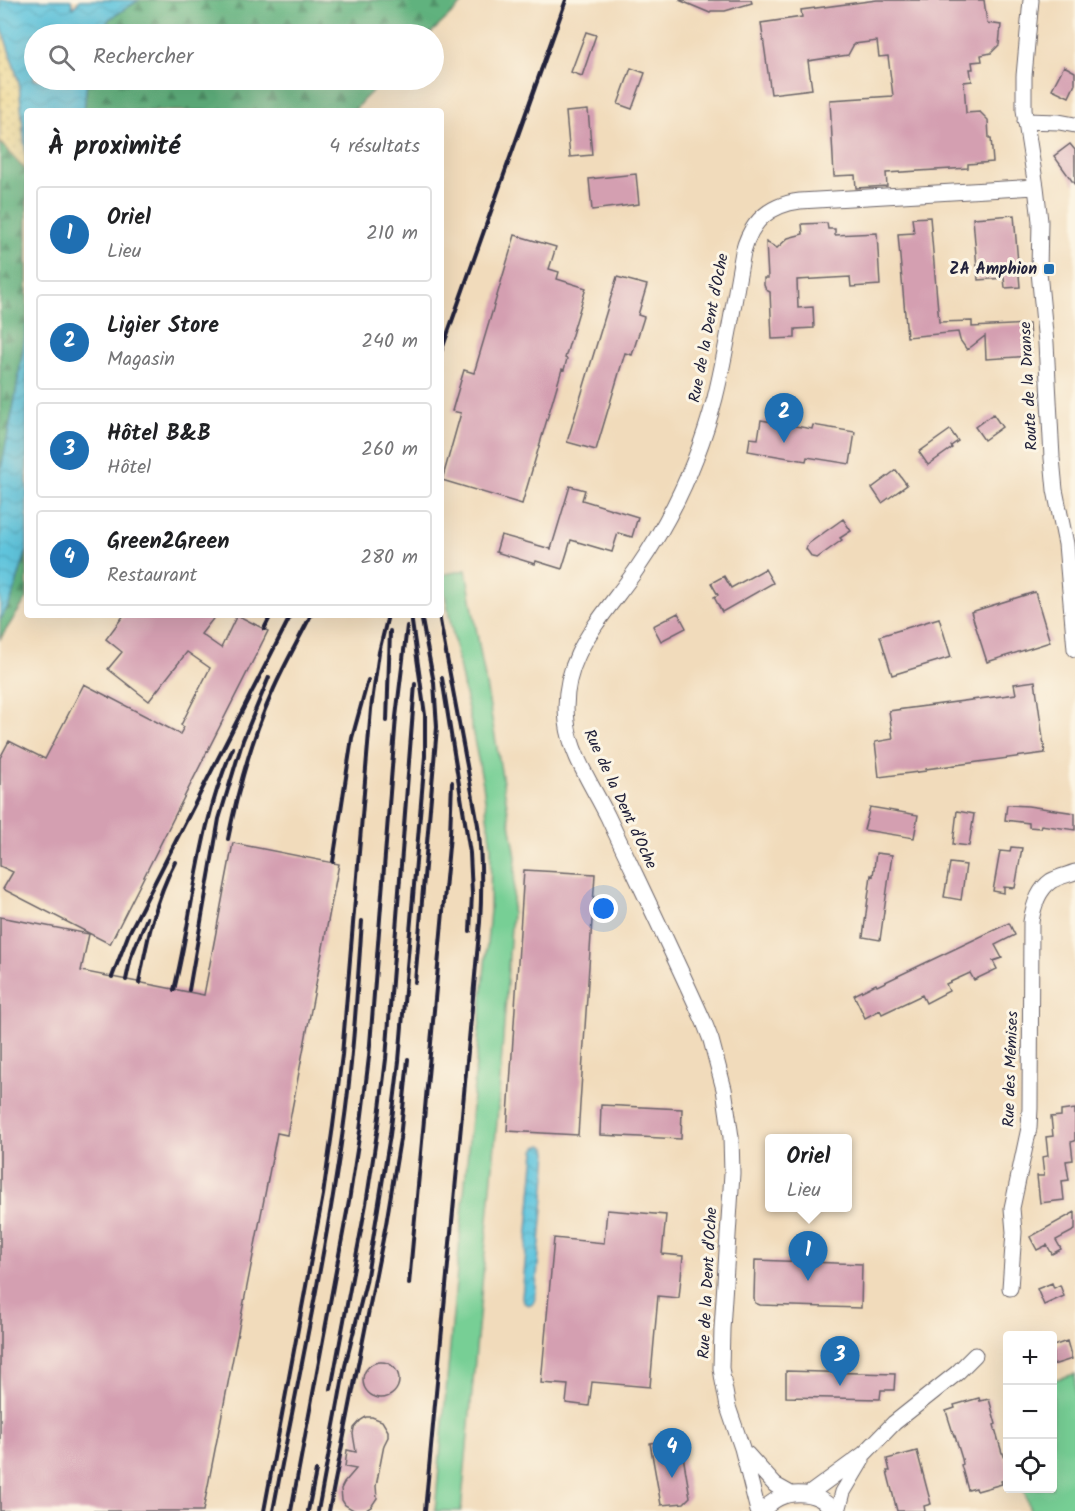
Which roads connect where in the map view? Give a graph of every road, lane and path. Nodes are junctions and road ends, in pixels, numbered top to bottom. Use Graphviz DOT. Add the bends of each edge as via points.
graph roads {
  1 [pos="1031,0"];
  2 [pos="1025,121"];
  3 [pos="1075,125"];
  4 [pos="1036,187"];
  5 [pos="1075,649"];
  6 [pos="1075,872"];
  7 [pos="1010,1288"];
  8 [pos="975,1355"];
  9 [pos="742,1448"];
  10 [pos="865,1453"];
  11 [pos="791,1494"];
  12 [pos="808,1494"];
  13 [pos="761,1511"];
  14 [pos="836,1511"];
  1 -- 2 [label="street, Route de la Dranse" via="1024,76"];
  2 -- 3 [label="street"];
  2 -- 4 [label="street, Route de la Dranse"];
  4 -- 5 [label="street, Route de la Dranse" via="1050,444"];
  4 -- 9 [label="street, Rue de la Dent d'Oche" via="800,201 780,205 755,224 743,252 715,398 688,477 648,551 598,620 571,670 566,698 570,738 700,1013 724,1089 732,1155 721,1368"];
  6 -- 7 [label="street, Rue des Mémises" via="1051,881 1032,913 1030,1108 1012,1208"];
  8 -- 10 [label="street" via="894,1423"];
  9 -- 11 [label="street, Rue de la Dent d'Oche" via="768,1480"];
  9 -- 13 [label="street, Rue de la Dent d'Oche"];
  10 -- 12 [label="street"];
  10 -- 14 [label="street"];
  11 -- 12 [label="street"];
  11 -- 13 [label="street" via="772,1501"];
  12 -- 14 [label="street"];
}
